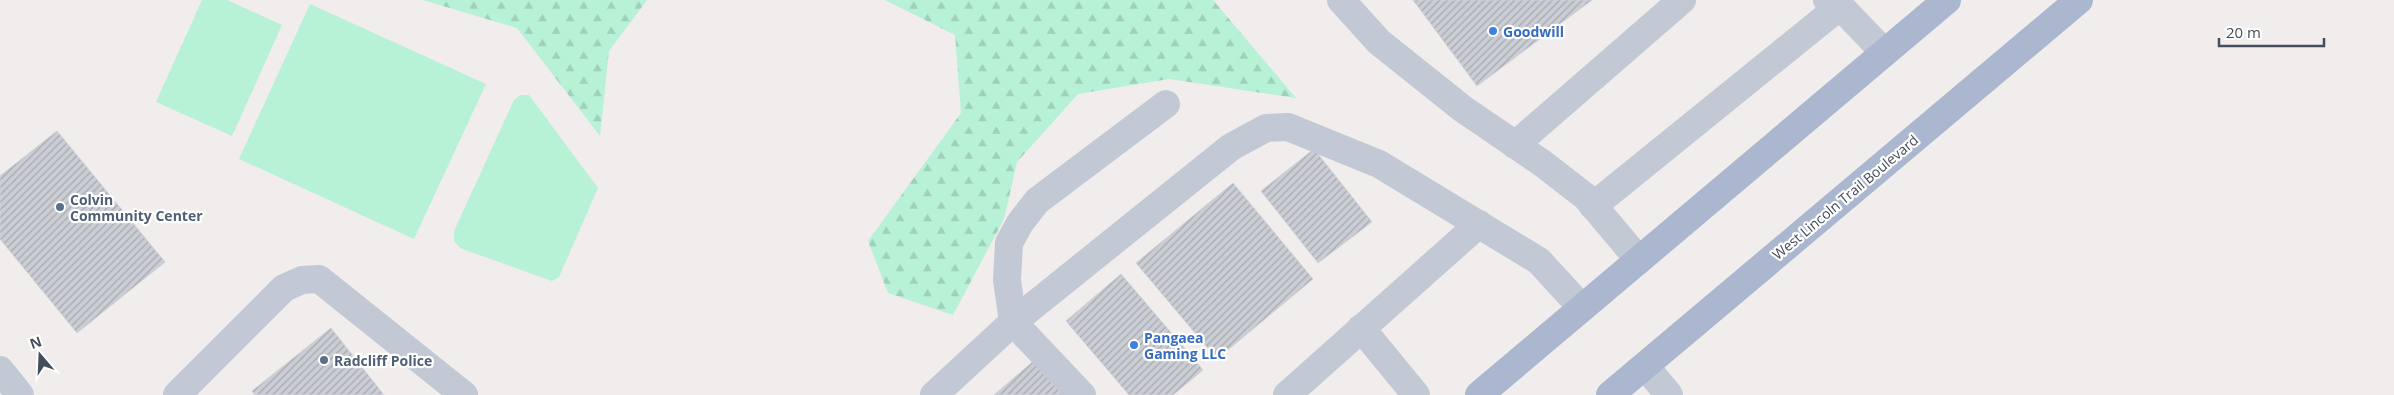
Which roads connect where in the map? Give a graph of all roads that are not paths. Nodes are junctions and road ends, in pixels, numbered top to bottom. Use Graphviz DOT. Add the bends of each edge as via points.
graph roads {
  1 [pos="1341,0"];
  2 [pos="1682,0"];
  3 [pos="1946,0"];
  4 [pos="2079,0"];
  5 [pos="1833,3"];
  6 [pos="1884,52"];
  7 [pos="1166,104"];
  8 [pos="1515,145"];
  9 [pos="1593,206"];
  10 [pos="1479,224"];
  11 [pos="1639,260"];
  12 [pos="1582,308"];
  13 [pos="1013,322"];
  14 [pos="1361,328"];
  15 [pos="1645,366"];
  16 [pos="0,370"];
  17 [pos="20,395"];
  18 [pos="177,395"];
  19 [pos="464,395"];
  20 [pos="934,395"];
  21 [pos="1082,395"];
  22 [pos="1287,395"];
  23 [pos="1416,395"];
  24 [pos="1479,395"];
  25 [pos="1610,395"];
  26 [pos="1668,395"];
  1 -- 8 [label="lane" via="1380,42 1463,109"];
  2 -- 8 [label="lane"];
  3 -- 6 [label="main road"];
  4 -- 15 [label="main road, West Lincoln Trail Boulevard"];
  5 -- 6 [label="lane"];
  5 -- 9 [label="lane"];
  6 -- 11 [label="main road"];
  7 -- 13 [label="lane" via="1037,201 1020,223 1009,243 1007,280"];
  8 -- 9 [label="lane" via="1586,197"];
  9 -- 11 [label="lane"];
  10 -- 12 [label="lane" via="1539,260"];
  10 -- 13 [label="lane" via="1380,164 1288,127 1266,128 1231,146"];
  10 -- 14 [label="lane"];
  11 -- 12 [label="main road"];
  12 -- 24 [label="main road"];
  13 -- 20 [label="lane"];
  13 -- 21 [label="lane"];
  14 -- 22 [label="lane"];
  14 -- 23 [label="lane"];
  15 -- 25 [label="main road, West Lincoln Trail Boulevard"];
  15 -- 26 [label="lane"];
  16 -- 17 [label="lane"];
  18 -- 19 [label="lane" via="284,288 302,280 318,279"];
}
